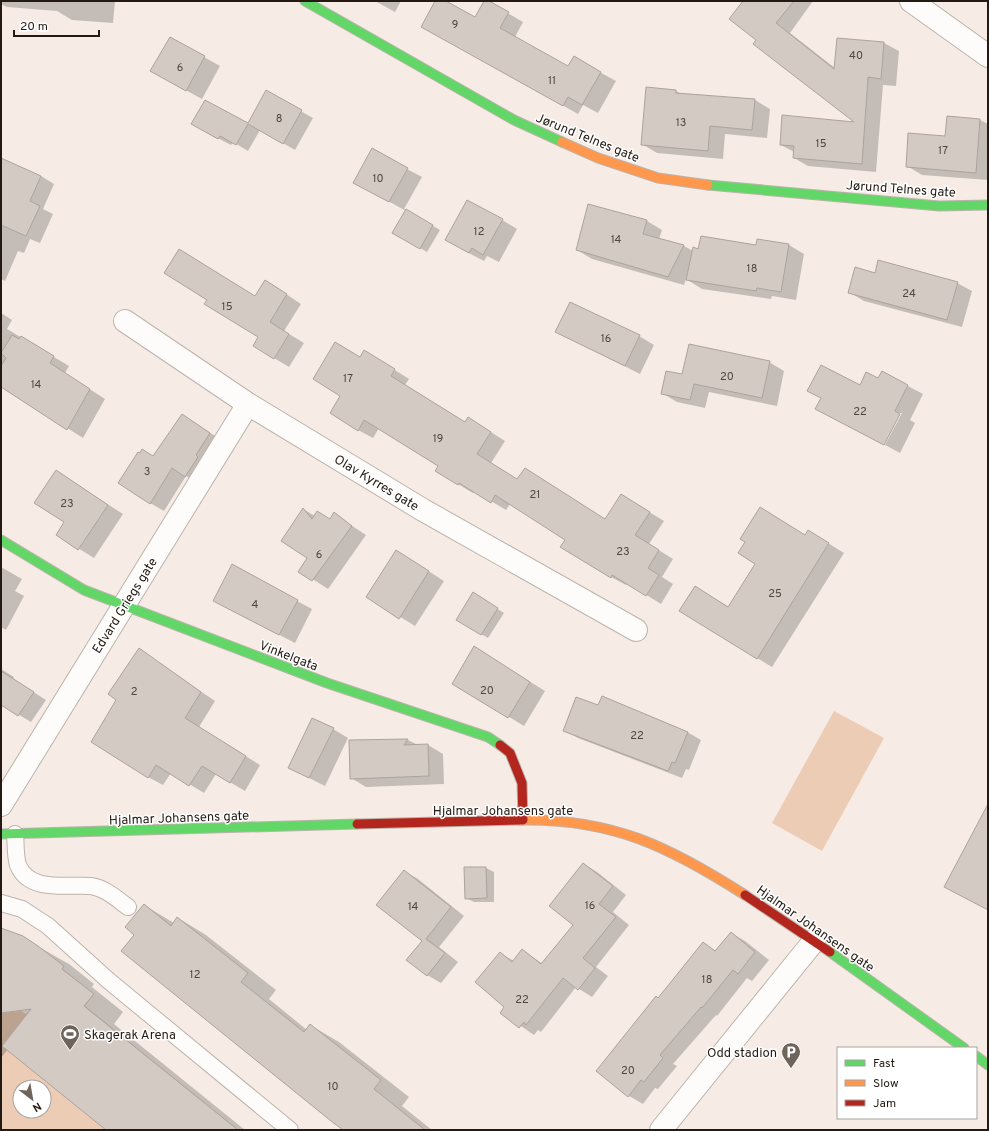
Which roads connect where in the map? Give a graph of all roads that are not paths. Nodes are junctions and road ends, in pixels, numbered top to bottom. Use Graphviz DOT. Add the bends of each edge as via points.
graph roads {
  1 [pos="304,1"];
  2 [pos="911,1"];
  3 [pos="988,56"];
  4 [pos="988,205"];
  5 [pos="124,321"];
  6 [pos="248,404"];
  7 [pos="1,540"];
  8 [pos="124,605"];
  9 [pos="636,630"];
  10 [pos="1,805"];
  11 [pos="523,820"];
  12 [pos="8,834"];
  13 [pos="1,904"];
  14 [pos="128,907"];
  15 [pos="814,941"];
  16 [pos="963,1047"];
  17 [pos="977,1057"];
  18 [pos="988,1065"];
  19 [pos="290,1130"];
  20 [pos="661,1130"];
  1 -- 4 [label="street, Jørund Telnes gate" via="514,120 598,158 658,178 708,185 939,206"];
  2 -- 3 [label="street"];
  5 -- 6 [label="street, Olav Kyrres gate"];
  6 -- 8 [label="street, Edvard Griegs gate"];
  6 -- 9 [label="street, Olav Kyrres gate" via="423,510"];
  7 -- 8 [label="street, Vinkelgata" via="84,590"];
  8 -- 10 [label="street, Edvard Griegs gate"];
  8 -- 11 [label="street, Vinkelgata" via="327,683 488,737 510,753 522,783"];
  11 -- 12 [label="street, Hjalmar Johansens gate"];
  11 -- 15 [label="street, Hjalmar Johansens gate" via="581,824 621,831 671,851 720,878"];
  12 -- 14 [label="lane" via="18,865 27,877 52,886 92,886 107,892"];
  13 -- 19 [label="lane" via="22,909 48,926 109,981"];
  15 -- 16 [label="street, Hjalmar Johansens gate"];
  15 -- 20 [label="street"];
  17 -- 18 [label="street"];
}
